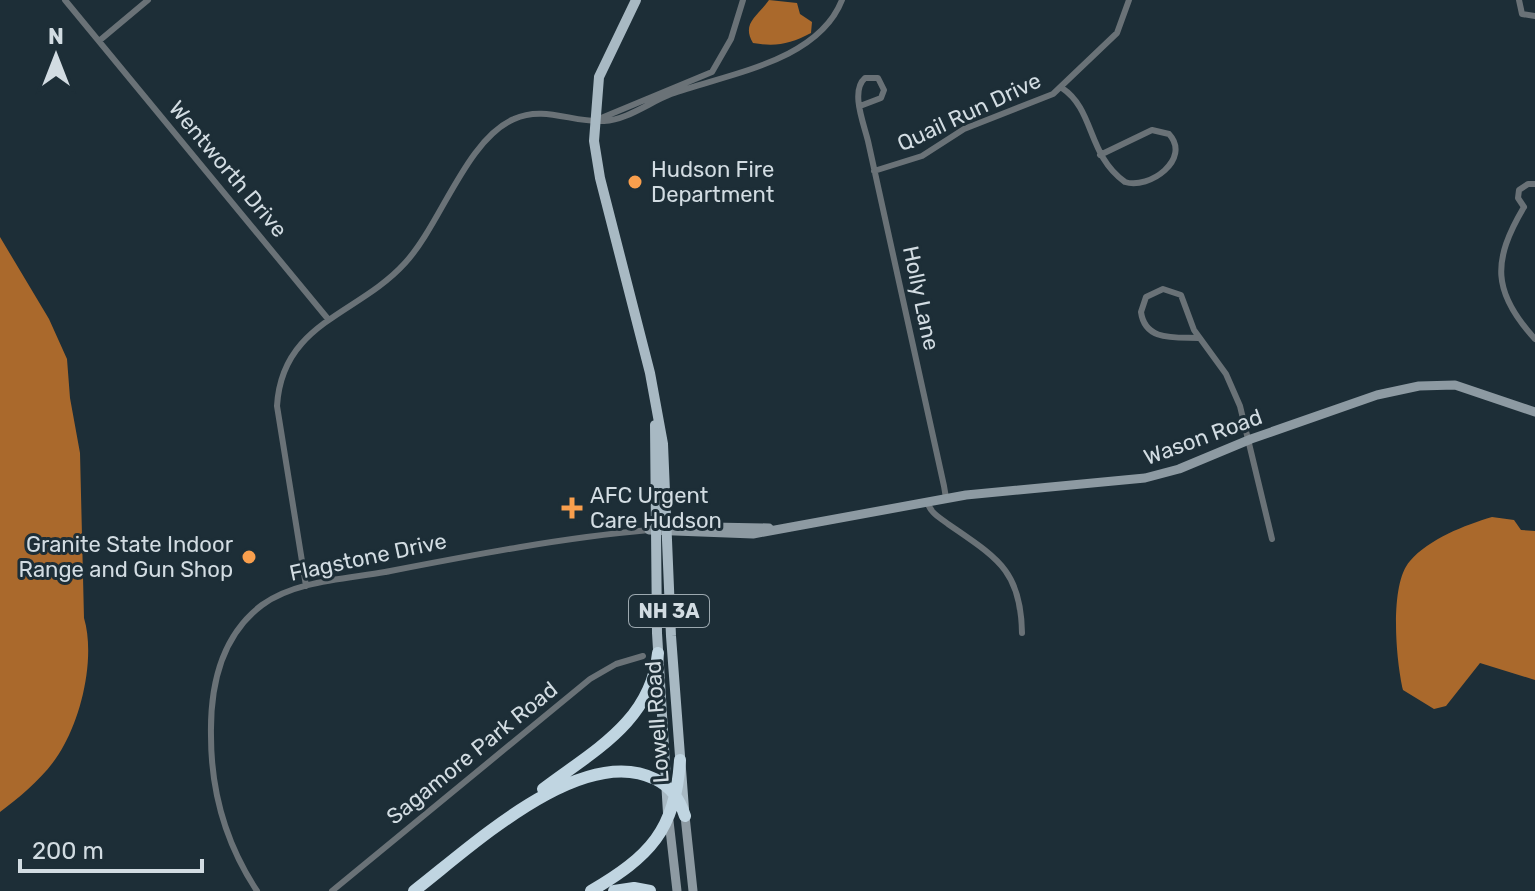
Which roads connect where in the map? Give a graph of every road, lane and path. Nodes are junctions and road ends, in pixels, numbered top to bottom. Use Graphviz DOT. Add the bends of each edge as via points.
graph roads {
  1 [pos="65,0"];
  2 [pos="148,0"];
  3 [pos="636,0"];
  4 [pos="743,0"];
  5 [pos="842,0"];
  6 [pos="1129,0"];
  7 [pos="1519,0"];
  8 [pos="1535,16"];
  9 [pos="99,41"];
  10 [pos="718,65"];
  11 [pos="722,78"];
  12 [pos="1062,88"];
  13 [pos="860,106"];
  14 [pos="594,121"];
  15 [pos="1100,155"];
  16 [pos="874,171"];
  17 [pos="1535,184"];
  18 [pos="1524,207"];
  19 [pos="1534,208"];
  20 [pos="328,319"];
  21 [pos="1199,338"];
  22 [pos="1535,339"];
  23 [pos="656,407"];
  24 [pos="1535,412"];
  25 [pos="1251,439"];
  26 [pos="946,498"];
  27 [pos="927,501"];
  28 [pos="667,529"];
  29 [pos="653,530"];
  30 [pos="1272,539"];
  31 [pos="306,586"];
  32 [pos="1022,633"];
  33 [pos="658,653"];
  34 [pos="643,656"];
  35 [pos="680,760"];
  36 [pos="666,786"];
  37 [pos="676,796"];
  38 [pos="685,816"];
  39 [pos="669,821"];
  40 [pos="488,835"];
  41 [pos="257,891"];
  42 [pos="332,891"];
  43 [pos="414,891"];
  44 [pos="591,891"];
  45 [pos="614,891"];
  46 [pos="650,891"];
  47 [pos="677,891"];
  48 [pos="693,891"];
  1 -- 9 [label="street, Wentworth Drive"];
  2 -- 9 [label="street"];
  3 -- 14 [label="main road, Lowell Road / NH 3A" via="605,61"];
  4 -- 10 [label="street"];
  5 -- 11 [label="street" via="807,42"];
  6 -- 12 [label="street, Quail Run Drive" via="1117,33"];
  7 -- 8 [label="street" via="1522,14"];
  9 -- 20 [label="street, Wentworth Drive"];
  10 -- 11 [label="street"];
  10 -- 14 [label="street" via="699,80"];
  11 -- 14 [label="street" via="615,119"];
  12 -- 15 [label="street" via="1082,108"];
  12 -- 16 [label="street, Quail Run Drive" via="964,129 922,156"];
  13 -- 13 [label="street" via="859,84 869,76 878,78 884,90 881,98"];
  13 -- 16 [label="street, Holly Lane"];
  14 -- 20 [label="street" via="537,113 502,125 484,142 407,261"];
  14 -- 23 [label="main road, Lowell Road / NH 3A" via="600,178"];
  15 -- 15 [label="street" via="1121,179 1137,184 1170,165 1176,148 1169,134 1155,130"];
  16 -- 26 [label="street, Holly Lane"];
  17 -- 18 [label="street" via="1519,190"];
  18 -- 19 [label="street"];
  18 -- 22 [label="street" via="1504,245 1501,278 1509,307"];
  20 -- 31 [label="street" via="292,352 278,392"];
  21 -- 21 [label="street" via="1178,292 1163,289 1146,297 1141,312 1149,330 1160,336"];
  21 -- 25 [label="street" via="1226,374"];
  23 -- 28 [label="main road, Lowell Road / NH 3A"];
  23 -- 29 [label="main road, Lowell Road / NH 3A"];
  24 -- 25 [label="street, Wason Road" via="1469,389 1433,385 1377,395"];
  25 -- 26 [label="street, Wason Road" via="1145,478"];
  25 -- 30 [label="street"];
  26 -- 27 [label="street, Wason Road"];
  27 -- 28 [label="street, Wason Road" via="753,534"];
  27 -- 32 [label="street" via="933,513 1008,570 1022,603"];
  28 -- 29 [label="street, Wason Road"];
  28 -- 35 [label="main road, Lowell Road / NH 3A"];
  29 -- 31 [label="street, Flagstone Drive" via="508,547"];
  29 -- 33 [label="main road, Lowell Road / NH 3A"];
  31 -- 41 [label="street, Flagstone Drive" via="266,603 240,627 220,663 213,697 217,800 233,849"];
  33 -- 36 [label="main road, Lowell Road / NH 3A"];
  33 -- 40 [label="highway" via="647,694 626,726"];
  34 -- 42 [label="street, Sagamore Park Road" via="590,679"];
  35 -- 37 [label="highway"];
  35 -- 38 [label="main road, Lowell Road / NH 3A"];
  36 -- 37 [label="highway"];
  36 -- 39 [label="main road, Lowell Road / NH 3A"];
  36 -- 40 [label="highway" via="626,770 587,775"];
  37 -- 38 [label="highway"];
  37 -- 39 [label="highway"];
  38 -- 48 [label="street, Lowell Road / NH 3A"];
  39 -- 44 [label="highway" via="638,860"];
  39 -- 47 [label="street, Lowell Road / NH 3A"];
  40 -- 43 [label="highway"];
  45 -- 46 [label="highway"];
}
